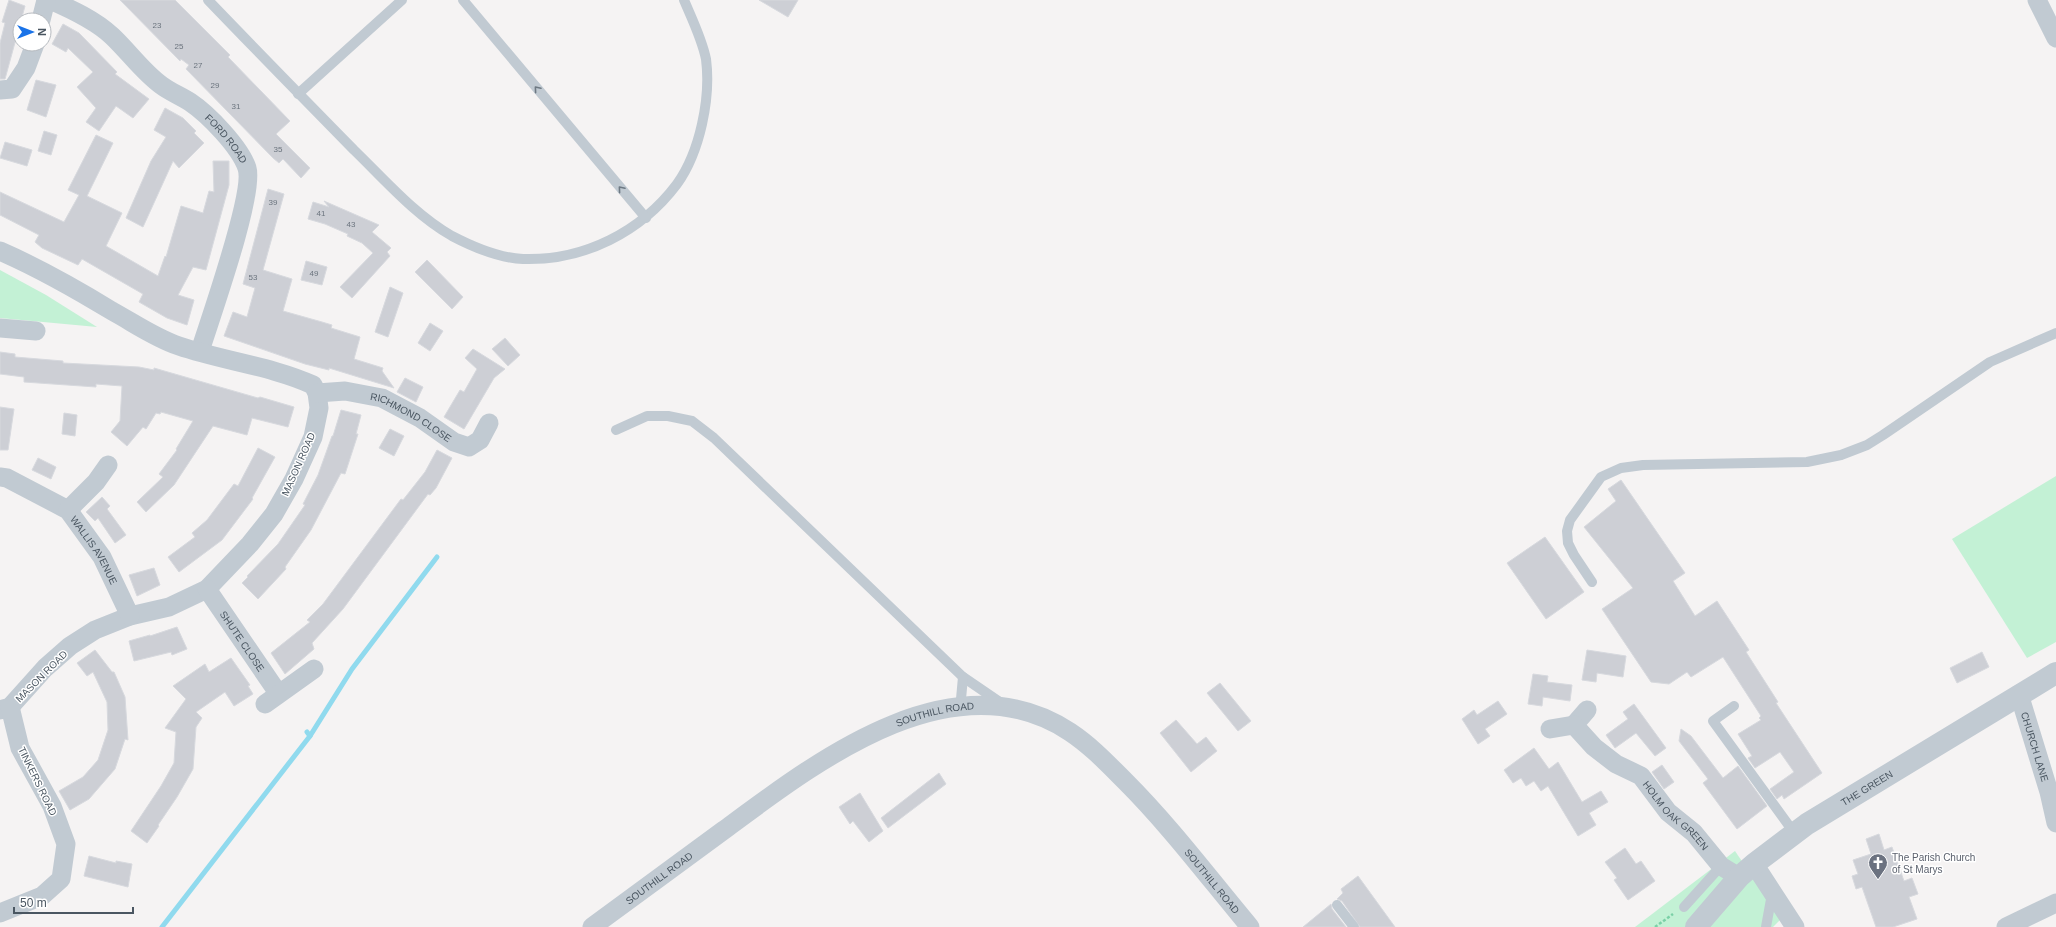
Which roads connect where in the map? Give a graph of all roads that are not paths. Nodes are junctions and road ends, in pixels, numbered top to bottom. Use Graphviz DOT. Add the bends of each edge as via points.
graph roads {
  1 [pos="46,0"];
  2 [pos="50,0"];
  3 [pos="208,0"];
  4 [pos="402,0"];
  5 [pos="463,0"];
  6 [pos="684,0"];
  7 [pos="2037,0"];
  8 [pos="44,12"];
  9 [pos="2056,38"];
  10 [pos="32,52"];
  11 [pos="0,90"];
  12 [pos="298,94"];
  13 [pos="646,218"];
  14 [pos="0,251"];
  15 [pos="0,328"];
  16 [pos="36,331"];
  17 [pos="2056,332"];
  18 [pos="200,351"];
  19 [pos="317,393"];
  20 [pos="490,423"];
  21 [pos="616,430"];
  22 [pos="108,465"];
  23 [pos="0,477"];
  24 [pos="68,510"];
  25 [pos="1592,582"];
  26 [pos="207,590"];
  27 [pos="130,616"];
  28 [pos="314,669"];
  29 [pos="2056,673"];
  30 [pos="963,677"];
  31 [pos="2019,694"];
  32 [pos="1734,706"];
  33 [pos="958,707"];
  34 [pos="5,708"];
  35 [pos="1008,708"];
  36 [pos="1587,710"];
  37 [pos="1574,725"];
  38 [pos="1550,729"];
  39 [pos="2056,823"];
  40 [pos="1794,834"];
  41 [pos="1738,869"];
  42 [pos="1772,892"];
  43 [pos="2056,903"];
  44 [pos="1337,905"];
  45 [pos="1684,907"];
  46 [pos="0,912"];
  47 [pos="1788,924"];
  48 [pos="592,927"];
  49 [pos="1250,927"];
  50 [pos="1354,927"];
  51 [pos="1696,927"];
  52 [pos="1766,927"];
  53 [pos="2006,927"];
  1 -- 8 [label="street"];
  2 -- 18 [label="street, FORD ROAD" via="70,9 111,35 161,85 191,103 236,150 247,168 248,190 242,215"];
  3 -- 12 [label="lane"];
  4 -- 12 [label="lane"];
  13 -- 5 [label="lane, one-way"];
  6 -- 13 [label="lane" via="706,59 706,93 702,123 684,174"];
  7 -- 9 [label="street"];
  10 -- 11 [label="street" via="26,68 12,88"];
  12 -- 13 [label="lane" via="424,216 452,235 491,253 522,259 576,253 623,234"];
  14 -- 18 [label="street" via="21,260 156,336 179,346"];
  15 -- 16 [label="street"];
  17 -- 25 [label="lane" via="1990,362 1867,445 1841,455 1807,462 1643,465 1621,468 1601,477 1570,520 1567,531 1568,543"];
  18 -- 19 [label="street" via="303,381 313,385"];
  19 -- 20 [label="street, RICHMOND CLOSE" via="346,391 382,398 420,418 454,442 469,447 480,440"];
  19 -- 26 [label="street, MASON ROAD" via="319,408 313,436 294,480 274,514"];
  21 -- 30 [label="lane" via="647,416 668,416 692,421 714,438"];
  22 -- 24 [label="street" via="96,482"];
  23 -- 24 [label="street, WALLIS AVENUE" via="7,478"];
  24 -- 27 [label="street, WALLIS AVENUE" via="102,557"];
  26 -- 27 [label="street, MASON ROAD" via="169,607"];
  26 -- 28 [label="street, SHUTE CLOSE" via="271,698"];
  27 -- 34 [label="street, MASON ROAD" via="95,630 70,646"];
  29 -- 31 [label="street, THE GREEN"];
  30 -- 33 [label="lane"];
  30 -- 35 [label="lane"];
  31 -- 39 [label="street, CHURCH LANE"];
  31 -- 40 [label="street, THE GREEN"];
  32 -- 40 [label="lane" via="1713,721"];
  33 -- 35 [label="street, SOUTHILL ROAD"];
  33 -- 48 [label="street, SOUTHILL ROAD" via="943,708 903,720 838,750 776,791"];
  34 -- 46 [label="street, TINKERS ROAD" via="20,748 52,806 66,844 61,879 42,896"];
  35 -- 49 [label="street, SOUTHILL ROAD" via="1041,716 1069,731 1094,750 1146,803"];
  36 -- 37 [label="street"];
  37 -- 38 [label="street"];
  37 -- 41 [label="street, HOLM OAK GREEN" via="1594,747 1616,764 1641,776 1668,812"];
  40 -- 41 [label="street, THE GREEN"];
  41 -- 42 [label="street"];
  41 -- 45 [label="lane"];
  41 -- 51 [label="street, THE GREEN"];
  42 -- 47 [label="street"];
  42 -- 52 [label="lane"];
  43 -- 53 [label="street"];
  44 -- 50 [label="lane"];
}
